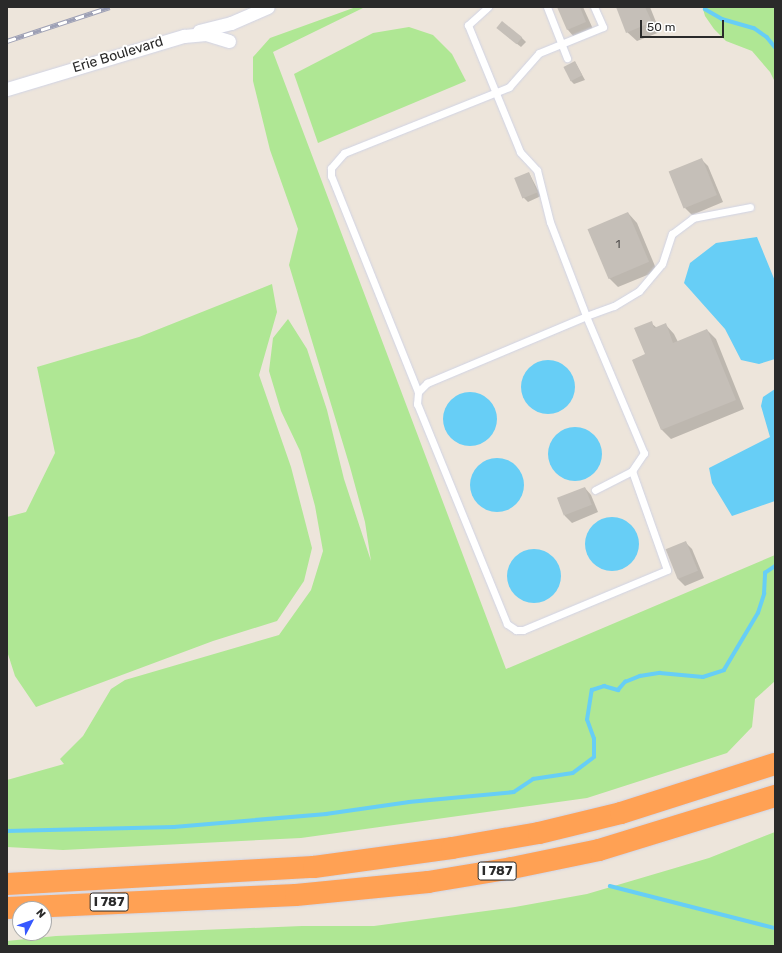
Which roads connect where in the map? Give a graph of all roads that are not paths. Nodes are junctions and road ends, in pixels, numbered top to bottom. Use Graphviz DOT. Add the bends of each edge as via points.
graph roads {
  1 [pos="268,7"];
  2 [pos="488,7"];
  3 [pos="547,7"];
  4 [pos="594,7"];
  5 [pos="184,36"];
  6 [pos="229,41"];
  7 [pos="562,45"];
  8 [pos="567,58"];
  9 [pos="7,89"];
  10 [pos="497,92"];
  11 [pos="750,206"];
  12 [pos="586,316"];
  13 [pos="418,392"];
  14 [pos="632,472"];
  15 [pos="595,490"];
  16 [pos="775,764"];
  17 [pos="775,796"];
  18 [pos="374,858"];
  19 [pos="7,870"];
  20 [pos="7,884"];
  21 [pos="210,899"];
  22 [pos="7,908"];
  23 [pos="52,918"];
  1 -- 5 [label="street" via="231,23"];
  2 -- 10 [label="lane" via="468,25"];
  3 -- 7 [label="lane"];
  4 -- 7 [label="lane" via="603,28"];
  5 -- 6 [label="street, Erie Boulevard" via="206,34"];
  5 -- 9 [label="street, Erie Boulevard"];
  7 -- 8 [label="lane"];
  7 -- 10 [label="lane" via="539,52 509,87"];
  10 -- 12 [label="lane" via="520,152 538,170 550,222"];
  10 -- 13 [label="lane" via="344,153 331,168 331,176"];
  11 -- 12 [label="lane" via="693,218 672,234 662,264 639,292 614,306"];
  12 -- 13 [label="lane" via="427,383"];
  12 -- 14 [label="lane" via="644,453"];
  13 -- 14 [label="lane" via="417,404 474,543 508,624 516,630 523,630 666,570"];
  14 -- 15 [label="lane"];
  16 -- 18 [label="highway, I 787" via="663,801 581,823 497,841"];
  17 -- 21 [label="highway, I 787" via="645,838 512,868 378,888"];
  18 -- 19 [label="highway" via="308,858"];
  18 -- 20 [label="highway, I 787" via="314,867"];
  21 -- 22 [label="highway, I 787"];
  21 -- 23 [label="highway" via="108,915"];
}
